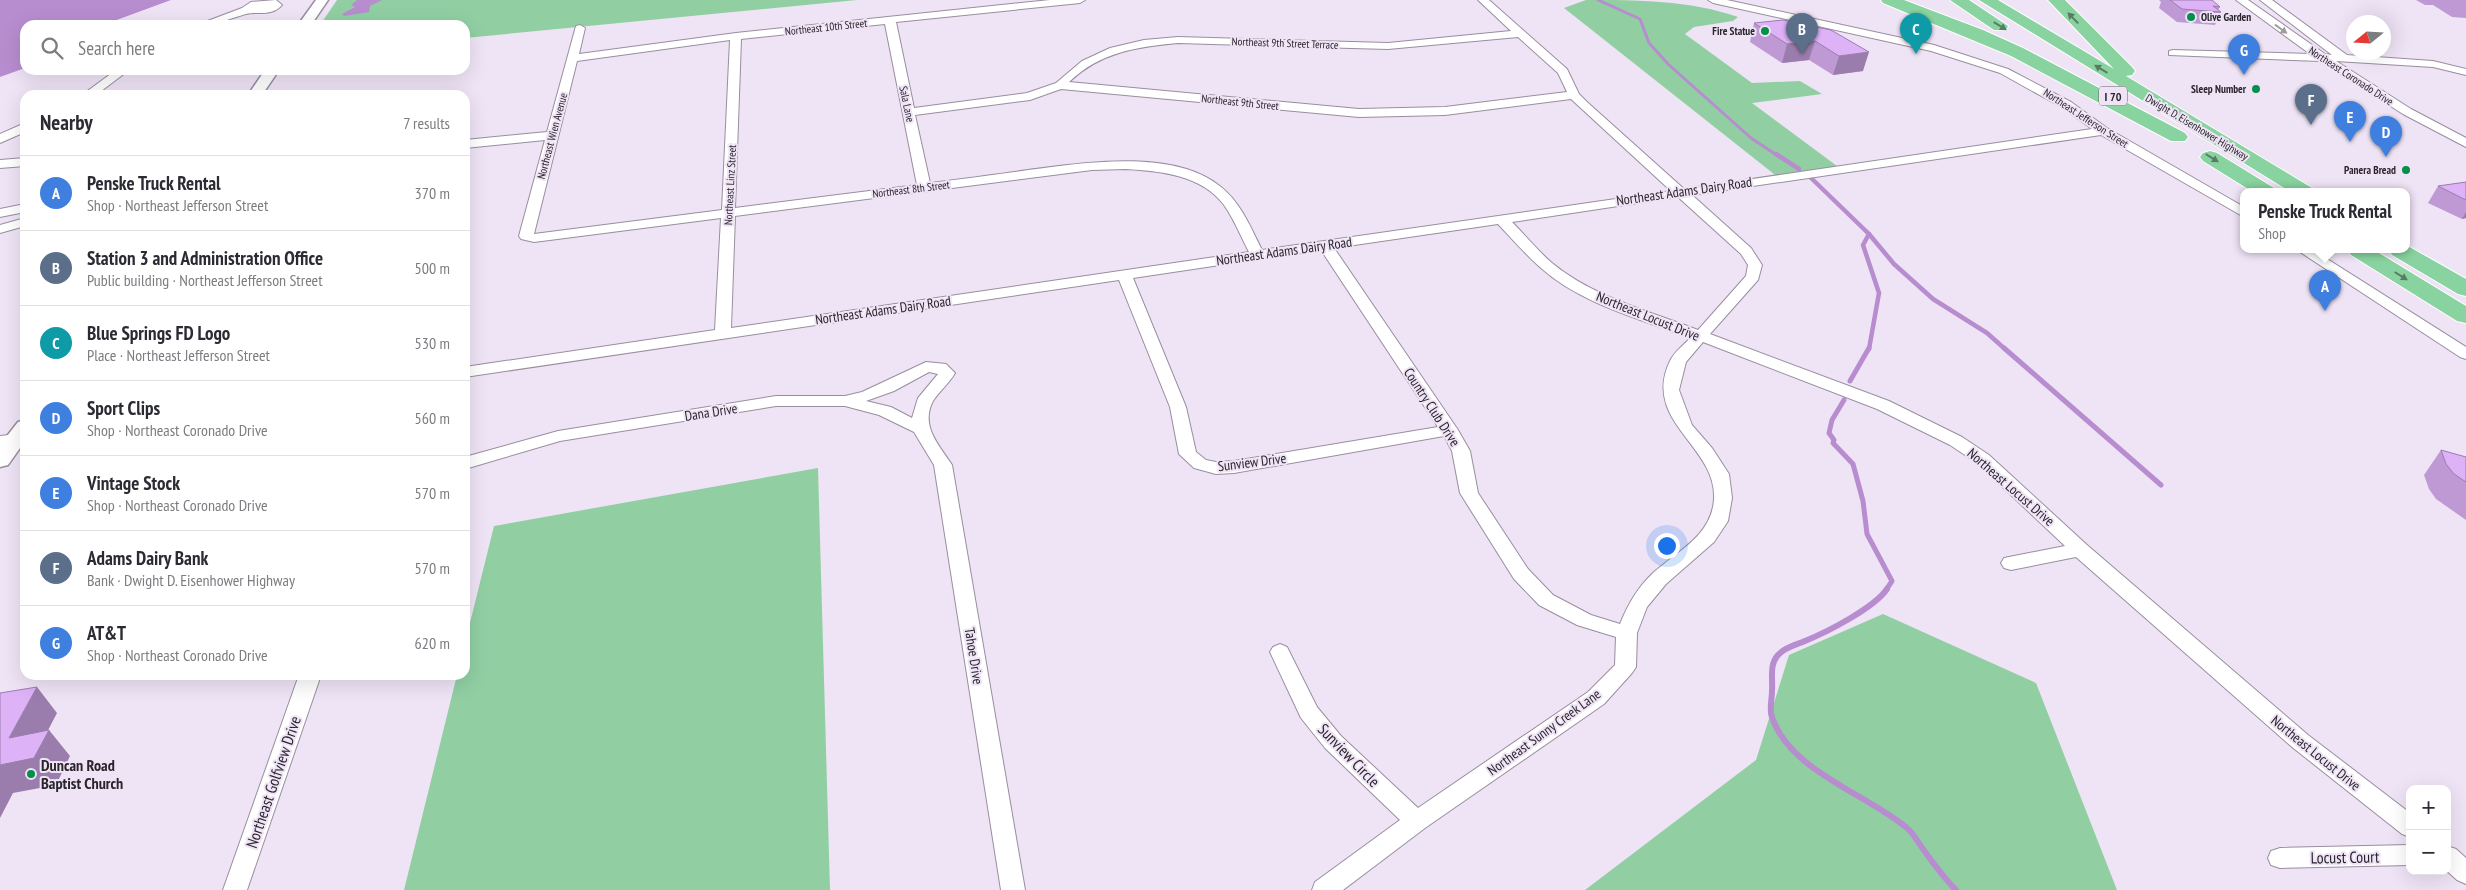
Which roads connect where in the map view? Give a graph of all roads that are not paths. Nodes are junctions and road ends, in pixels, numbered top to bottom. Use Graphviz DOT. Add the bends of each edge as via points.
graph roads {
  1 [pos="322,0"];
  2 [pos="1080,0"];
  3 [pos="1483,0"];
  4 [pos="1713,0"];
  5 [pos="1889,0"];
  6 [pos="1958,0"];
  7 [pos="1987,0"];
  8 [pos="2056,0"];
  9 [pos="2241,0"];
  10 [pos="2265,0"];
  11 [pos="248,10"];
  12 [pos="217,20"];
  13 [pos="308,20"];
  14 [pos="890,20"];
  15 [pos="580,28"];
  16 [pos="1521,33"];
  17 [pos="736,36"];
  18 [pos="2173,52"];
  19 [pos="572,58"];
  20 [pos="2321,58"];
  21 [pos="2344,59"];
  22 [pos="2466,72"];
  23 [pos="116,75"];
  24 [pos="269,75"];
  25 [pos="1060,85"];
  26 [pos="95,90"];
  27 [pos="258,90"];
  28 [pos="1574,95"];
  29 [pos="909,112"];
  30 [pos="20,129"];
  31 [pos="20,129"];
  32 [pos="2182,129"];
  33 [pos="2103,131"];
  34 [pos="2466,133"];
  35 [pos="553,134"];
  36 [pos="0,135"];
  37 [pos="0,139"];
  38 [pos="470,143"];
  39 [pos="2466,143"];
  40 [pos="20,161"];
  41 [pos="4,163"];
  42 [pos="0,174"];
  43 [pos="924,188"];
  44 [pos="2262,188"];
  45 [pos="2297,188"];
  46 [pos="1680,192"];
  47 [pos="20,209"];
  48 [pos="2240,211"];
  49 [pos="0,213"];
  50 [pos="728,214"];
  51 [pos="1501,218"];
  52 [pos="20,223"];
  53 [pos="0,229"];
  54 [pos="522,237"];
  55 [pos="1325,245"];
  56 [pos="2309,253"];
  57 [pos="2364,253"];
  58 [pos="2405,253"];
  59 [pos="1258,254"];
  60 [pos="1124,274"];
  61 [pos="2466,289"];
  62 [pos="2466,316"];
  63 [pos="723,334"];
  64 [pos="1700,337"];
  65 [pos="2466,354"];
  66 [pos="470,371"];
  67 [pos="845,401"];
  68 [pos="920,428"];
  69 [pos="1449,430"];
  70 [pos="16,436"];
  71 [pos="498,454"];
  72 [pos="0,460"];
  73 [pos="470,461"];
  74 [pos="470,465"];
  75 [pos="2080,550"];
  76 [pos="2011,563"];
  77 [pos="1627,632"];
  78 [pos="1280,652"];
  79 [pos="308,680"];
  80 [pos="1417,821"];
  81 [pos="2406,824"];
  82 [pos="2406,855"];
  83 [pos="2280,858"];
  84 [pos="2451,860"];
  85 [pos="2466,873"];
  86 [pos="235,890"];
  87 [pos="1013,890"];
  88 [pos="1324,890"];
  1 -- 13 [label="street"];
  2 -- 14 [label="street, Northeast 10th Street"];
  3 -- 16 [label="street"];
  4 -- 33 [label="street, Northeast Jefferson Street" via="1970,58 2038,87"];
  5 -- 32 [label="highway" via="1977,34"];
  6 -- 32 [label="highway, Dwight D. Eisenhower Highway / I 70, one-way"];
  32 -- 7 [label="highway, Dwight D. Eisenhower Highway / I 70, one-way"];
  32 -- 8 [label="highway, one-way"];
  9 -- 20 [label="street, Northeast Coronado Drive, one-way"];
  10 -- 21 [label="street, Northeast Coronado Drive"];
  11 -- 12 [label="street"];
  14 -- 17 [label="street, Northeast 10th Street"];
  14 -- 29 [label="street, Sala Lane"];
  15 -- 19 [label="street, Northeast Wien Avenue"];
  16 -- 25 [label="street, Northeast 9th Street Terrace" via="1388,46 1154,42 1102,53 1078,67"];
  16 -- 28 [label="street" via="1563,71"];
  17 -- 19 [label="street, Northeast 10th Street"];
  17 -- 50 [label="street, Northeast Linz Street"];
  18 -- 20 [label="street"];
  19 -- 35 [label="street, Northeast Wien Avenue"];
  20 -- 21 [label="street"];
  20 -- 39 [label="street, Northeast Coronado Drive" via="2398,107"];
  21 -- 22 [label="street" via="2413,61"];
  21 -- 34 [label="street, Northeast Coronado Drive" via="2384,87"];
  23 -- 26 [label="street"];
  24 -- 27 [label="street"];
  25 -- 28 [label="street, Northeast 9th Street" via="1359,113 1445,111"];
  25 -- 29 [label="street, Northeast 9th Street" via="1030,96"];
  28 -- 46 [label="street"];
  29 -- 43 [label="street, Sala Lane"];
  30 -- 36 [label="street"];
  31 -- 37 [label="street"];
  32 -- 44 [label="highway, Dwight D. Eisenhower Highway / I 70, one-way"];
  32 -- 45 [label="highway, Dwight D. Eisenhower Highway / I 70"];
  33 -- 46 [label="street, Northeast Adams Dairy Road"];
  33 -- 48 [label="street, Northeast Jefferson Street"];
  35 -- 38 [label="street"];
  35 -- 54 [label="street, Northeast Wien Avenue"];
  40 -- 41 [label="street"];
  41 -- 42 [label="street"];
  43 -- 50 [label="street, Northeast 8th Street"];
  43 -- 59 [label="street, Northeast 8th Street" via="1110,164 1172,170 1216,189 1227,200"];
  46 -- 51 [label="street, Northeast Adams Dairy Road"];
  46 -- 64 [label="street, Northeast Sunny Creek Lane" via="1746,251 1755,265 1753,278"];
  47 -- 49 [label="street"];
  50 -- 54 [label="street, Northeast 8th Street"];
  50 -- 63 [label="street, Northeast Linz Street"];
  51 -- 55 [label="street, Northeast Adams Dairy Road"];
  51 -- 64 [label="street, Northeast Locust Drive" via="1547,266 1574,284 1605,300"];
  52 -- 53 [label="street"];
  55 -- 59 [label="street, Northeast Adams Dairy Road"];
  55 -- 69 [label="street, Country Club Drive"];
  56 -- 65 [label="street"];
  57 -- 62 [label="highway, one-way"];
  58 -- 61 [label="highway"];
  59 -- 60 [label="street, Northeast Adams Dairy Road"];
  60 -- 63 [label="street, Northeast Adams Dairy Road"];
  60 -- 69 [label="street, Sunview Drive" via="1178,407 1188,454 1200,464 1216,468 1234,467"];
  63 -- 66 [label="street, Northeast Adams Dairy Road"];
  64 -- 75 [label="street, Northeast Locust Drive" via="1876,403 1933,428 1983,459"];
  64 -- 77 [label="street, Northeast Sunny Creek Lane" via="1678,361 1671,390 1684,426 1720,474 1723,498 1719,521 1707,538 1677,561 1638,604"];
  67 -- 68 [label="street" via="886,411"];
  67 -- 68 [label="street, Dana Drive" via="874,393 922,370 940,367 947,373 926,398"];
  67 -- 71 [label="street, Dana Drive" via="809,400 749,406 558,436"];
  68 -- 87 [label="street, Tahoe Drive" via="943,465"];
  69 -- 77 [label="street, Country Club Drive" via="1461,451 1469,493 1521,574 1546,600 1584,620"];
  70 -- 72 [label="street"];
  71 -- 73 [label="street, Dana Drive"];
  71 -- 74 [label="street, Dana Drive"];
  75 -- 76 [label="street"];
  75 -- 81 [label="street, Northeast Locust Drive" via="2300,741"];
  77 -- 80 [label="street, Northeast Sunny Creek Lane" via="1625,667 1596,698"];
  78 -- 80 [label="street, Sunview Circle" via="1309,712 1327,735"];
  79 -- 86 [label="street, Northeast Golfview Drive"];
  80 -- 88 [label="street, Northeast Sunny Creek Lane"];
  82 -- 83 [label="street, Locust Court"];
  84 -- 85 [label="street"];
}
